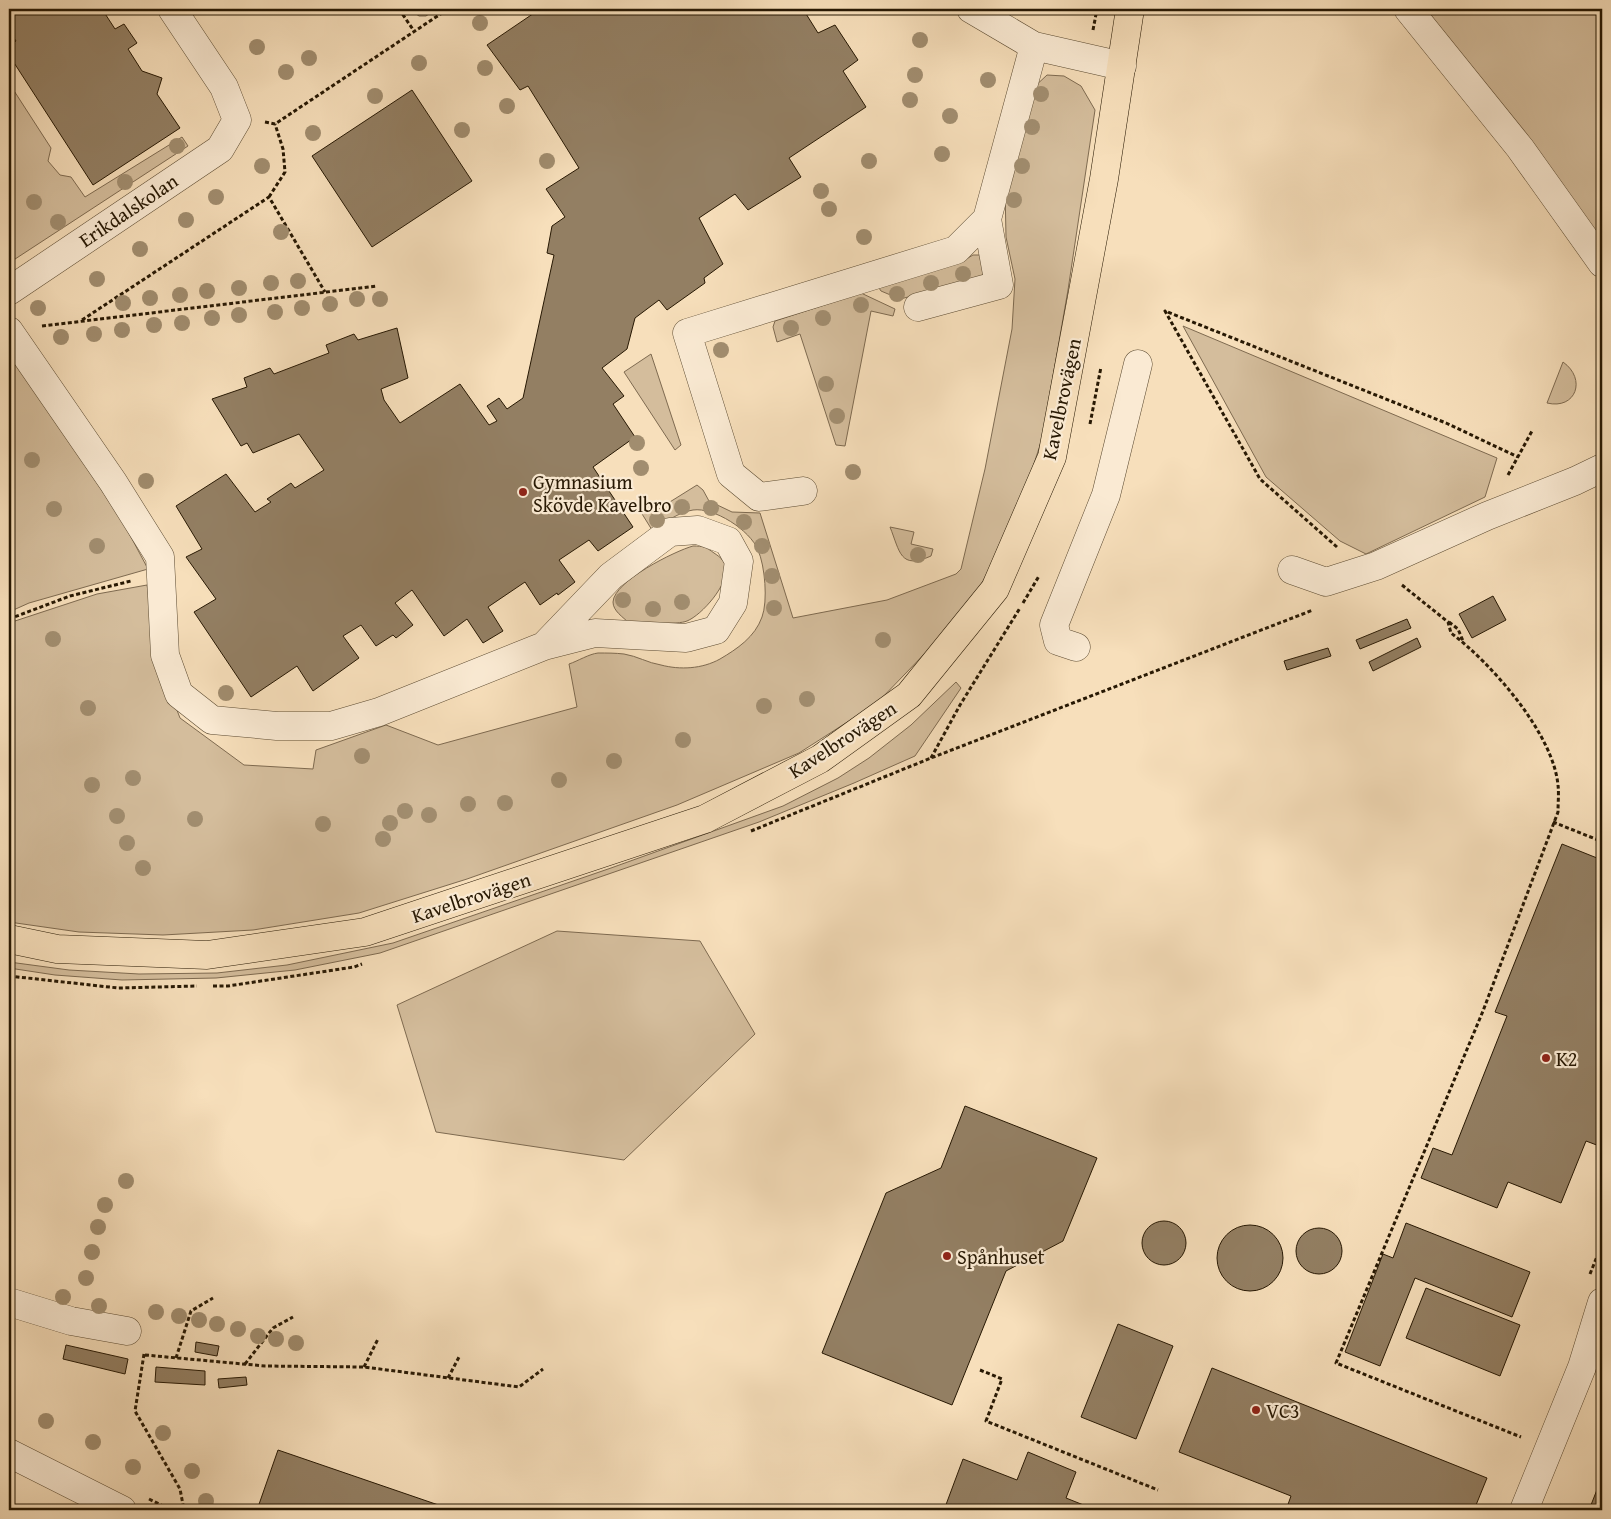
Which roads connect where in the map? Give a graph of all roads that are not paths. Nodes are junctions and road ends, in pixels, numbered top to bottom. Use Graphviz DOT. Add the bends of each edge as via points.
graph roads {
  1 [pos="172,9"];
  2 [pos="971,9"];
  3 [pos="1130,9"];
  4 [pos="1408,9"];
  5 [pos="1034,46"];
  6 [pos="1122,66"];
  7 [pos="987,219"];
  8 [pos="1602,263"];
  9 [pos="9,291"];
  10 [pos="918,307"];
  11 [pos="21,329"];
  12 [pos="1138,364"];
  13 [pos="1602,468"];
  14 [pos="803,491"];
  15 [pos="1292,570"];
  16 [pos="544,646"];
  17 [pos="1076,647"];
  18 [pos="9,939"];
  19 [pos="9,1302"];
  20 [pos="1602,1302"];
  21 [pos="127,1331"];
  22 [pos="9,1453"];
  23 [pos="122,1510"];
  24 [pos="1524,1510"];
  1 -- 9 [label="street, Erikdalskolan" via="224,87 237,120 220,149"];
  2 -- 5 [label="street"];
  3 -- 6 [label="main road, Kavelbrovägen"];
  4 -- 8 [label="street" via="1520,148"];
  5 -- 6 [label="street"];
  5 -- 7 [label="street"];
  6 -- 18 [label="main road, Kavelbrovägen" via="1052,457 995,589 909,695 820,759 705,819 365,932 207,955 57,949"];
  7 -- 10 [label="street" via="999,285"];
  7 -- 14 [label="street" via="956,250 687,334 731,474 759,497"];
  11 -- 16 [label="street" via="160,557 165,655 179,694 212,720 276,726 331,726 378,712"];
  12 -- 17 [label="street" via="1106,495 1054,625 1058,641"];
  13 -- 15 [label="street" via="1376,566 1326,582"];
  16 -- 16 [label="street" via="595,633 686,638 716,630 733,604 739,561 728,541 698,530 670,532 611,576"];
  19 -- 21 [label="street" via="71,1321"];
  20 -- 24 [label="street" via="1582,1367"];
  22 -- 23 [label="street"];
}
